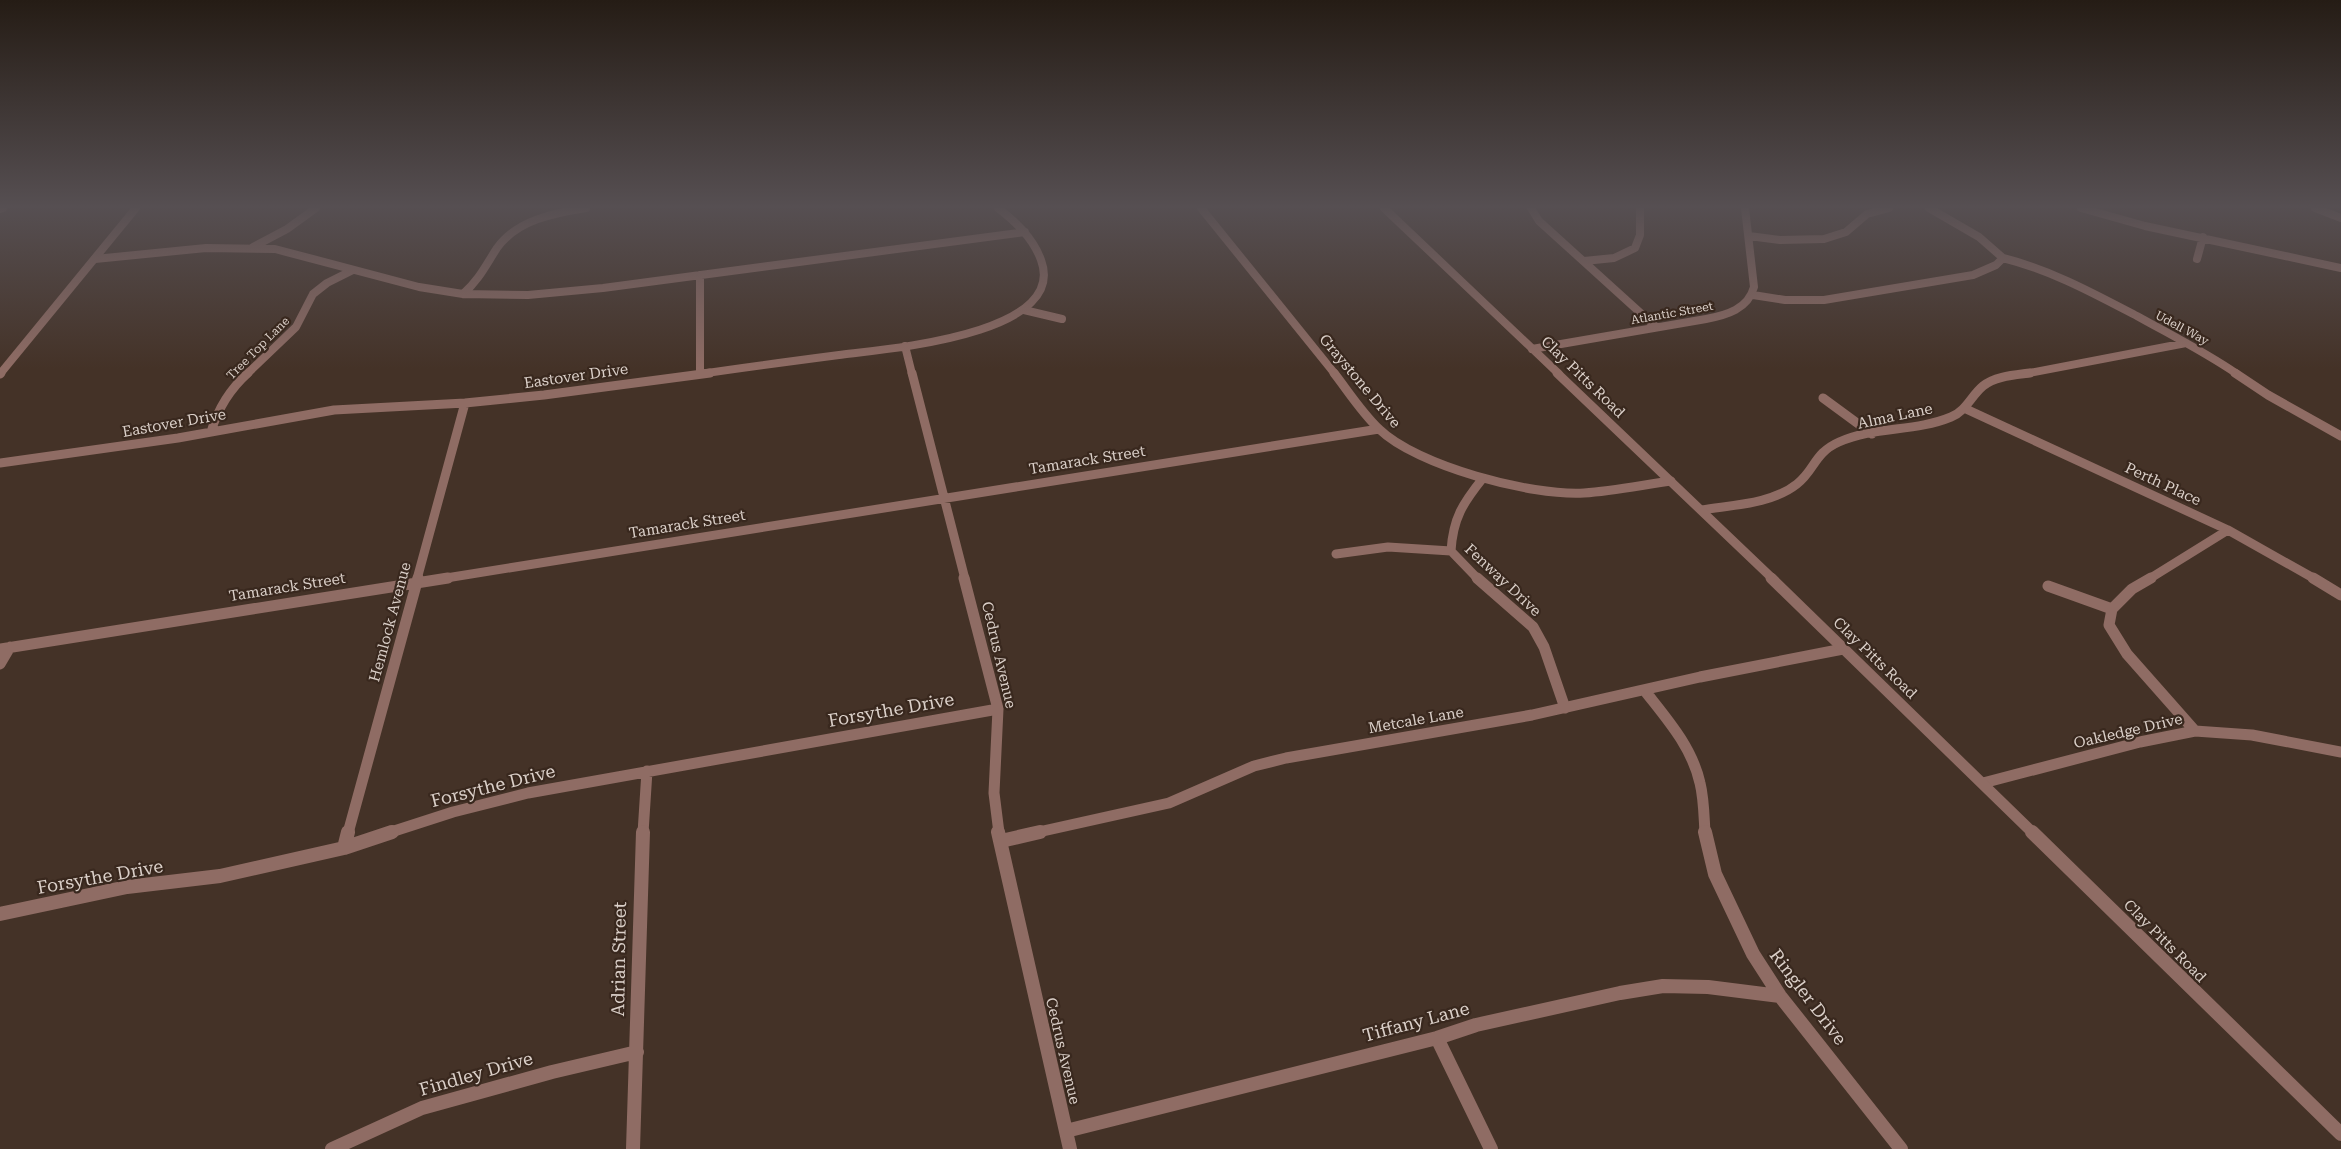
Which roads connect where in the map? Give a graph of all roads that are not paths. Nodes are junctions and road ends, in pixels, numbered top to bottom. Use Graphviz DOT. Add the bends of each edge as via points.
graph roads {
  1 [pos="93,262"];
  2 [pos="322,262"];
  3 [pos="491,262"];
  4 [pos="801,262"];
  5 [pos="1044,262"];
  6 [pos="1244,262"];
  7 [pos="1440,262"];
  8 [pos="1584,262"];
  9 [pos="1752,262"];
  10 [pos="1999,262"];
  11 [pos="2014,262"];
  12 [pos="2315,262"];
  13 [pos="2341,268"];
  14 [pos="353,270"];
  15 [pos="700,275"];
  16 [pos="464,294"];
  17 [pos="1753,295"];
  18 [pos="1024,310"];
  19 [pos="1062,319"];
  20 [pos="1656,327"];
  21 [pos="2186,343"];
  22 [pos="905,346"];
  23 [pos="1532,349"];
  24 [pos="700,373"];
  25 [pos="0,374"];
  26 [pos="1823,398"];
  27 [pos="465,403"];
  28 [pos="1966,409"];
  29 [pos="1379,429"];
  30 [pos="211,432"];
  31 [pos="1872,434"];
  32 [pos="2341,436"];
  33 [pos="0,463"];
  34 [pos="1483,478"];
  35 [pos="1671,481"];
  36 [pos="944,498"];
  37 [pos="1702,510"];
  38 [pos="2228,530"];
  39 [pos="1451,551"];
  40 [pos="1336,554"];
  41 [pos="416,582"];
  42 [pos="2048,586"];
  43 [pos="2341,596"];
  44 [pos="2112,609"];
  45 [pos="5,648"];
  46 [pos="1843,649"];
  47 [pos="0,664"];
  48 [pos="1645,691"];
  49 [pos="1565,708"];
  50 [pos="998,709"];
  51 [pos="2195,731"];
  52 [pos="2341,752"];
  53 [pos="647,770"];
  54 [pos="1983,783"];
  55 [pos="1001,841"];
  56 [pos="344,848"];
  57 [pos="0,914"];
  58 [pos="1780,996"];
  59 [pos="1437,1038"];
  60 [pos="637,1052"];
  61 [pos="1066,1131"];
  62 [pos="2341,1134"];
  63 [pos="332,1149"];
  64 [pos="633,1149"];
  65 [pos="1070,1149"];
  66 [pos="1491,1149"];
  67 [pos="1901,1149"];
  1 -- 25 [label="street"];
  2 -- 14 [label="street"];
  3 -- 16 [label="street"];
  4 -- 15 [label="street"];
  5 -- 18 [label="street, Eastover Drive" via="1044,283"];
  6 -- 29 [label="street, Graystone Drive"];
  7 -- 23 [label="street, Clay Pitts Road"];
  8 -- 20 [label="street"];
  9 -- 17 [label="street"];
  10 -- 17 [label="street" via="1973,275 1824,300 1785,300"];
  11 -- 21 [label="street, Udell Way" via="2056,275"];
  12 -- 13 [label="street"];
  14 -- 16 [label="street" via="419,287"];
  14 -- 30 [label="street, Tree Top Lane" via="313,294 295,328 241,378 226,397 214,416"];
  15 -- 16 [label="street" via="561,293"];
  15 -- 24 [label="street"];
  17 -- 20 [label="street, Atlantic Street" via="1746,304 1724,315"];
  18 -- 19 [label="street"];
  18 -- 22 [label="street, Eastover Drive" via="988,328 962,336"];
  20 -- 23 [label="street, Atlantic Street"];
  21 -- 28 [label="street, Alma Lane" via="1996,379 1983,386"];
  21 -- 32 [label="street, Udell Way"];
  22 -- 24 [label="street, Eastover Drive"];
  22 -- 36 [label="street, Cedrus Avenue"];
  23 -- 35 [label="street, Clay Pitts Road"];
  24 -- 27 [label="street, Eastover Drive"];
  26 -- 31 [label="street"];
  27 -- 30 [label="street, Eastover Drive" via="334,410"];
  27 -- 41 [label="street, Hemlock Avenue"];
  28 -- 31 [label="street, Alma Lane" via="1934,424"];
  28 -- 38 [label="street, Perth Place"];
  29 -- 34 [label="street, Graystone Drive" via="1424,458"];
  29 -- 36 [label="street, Tamarack Street"];
  30 -- 33 [label="street, Eastover Drive"];
  31 -- 37 [label="street, Alma Lane" via="1825,449 1795,486 1774,496"];
  34 -- 35 [label="street, Graystone Drive" via="1522,488 1583,493"];
  34 -- 39 [label="street, Fenway Drive" via="1457,514"];
  35 -- 37 [label="street, Clay Pitts Road"];
  36 -- 41 [label="street, Tamarack Street"];
  36 -- 50 [label="street, Cedrus Avenue"];
  37 -- 46 [label="street, Clay Pitts Road"];
  38 -- 43 [label="street, Perth Place" via="2281,558"];
  38 -- 44 [label="street" via="2132,588"];
  39 -- 40 [label="street" via="1388,547"];
  39 -- 49 [label="street, Fenway Drive" via="1533,627 1544,646"];
  41 -- 45 [label="street, Tamarack Street"];
  41 -- 56 [label="street, Hemlock Avenue"];
  42 -- 44 [label="street"];
  44 -- 51 [label="street" via="2109,625 2127,654"];
  45 -- 47 [label="street"];
  46 -- 48 [label="street, Metcale Lane"];
  46 -- 54 [label="street, Clay Pitts Road"];
  48 -- 49 [label="street, Metcale Lane"];
  48 -- 58 [label="street, Ringler Drive" via="1679,734 1691,758 1700,783 1706,841 1715,874 1753,954"];
  49 -- 55 [label="street, Metcale Lane" via="1286,758 1254,766 1169,803"];
  50 -- 53 [label="street, Forsythe Drive"];
  50 -- 55 [label="street, Cedrus Avenue" via="998,753 992,777 992,800"];
  51 -- 52 [label="street, Oakledge Drive" via="2252,735"];
  51 -- 54 [label="street, Oakledge Drive"];
  53 -- 56 [label="street, Forsythe Drive" via="487,802"];
  53 -- 60 [label="street, Adrian Street" via="640,895"];
  54 -- 62 [label="street, Clay Pitts Road"];
  55 -- 61 [label="street, Cedrus Avenue"];
  56 -- 57 [label="street, Forsythe Drive" via="220,876 127,887"];
  58 -- 59 [label="street, Tiffany Lane" via="1708,987 1663,986 1476,1025"];
  58 -- 67 [label="street, Ringler Drive"];
  59 -- 61 [label="street, Tiffany Lane"];
  59 -- 66 [label="street"];
  60 -- 63 [label="street, Findley Drive" via="422,1108"];
  60 -- 64 [label="street, Adrian Street"];
  61 -- 65 [label="street, Cedrus Avenue"];
}
